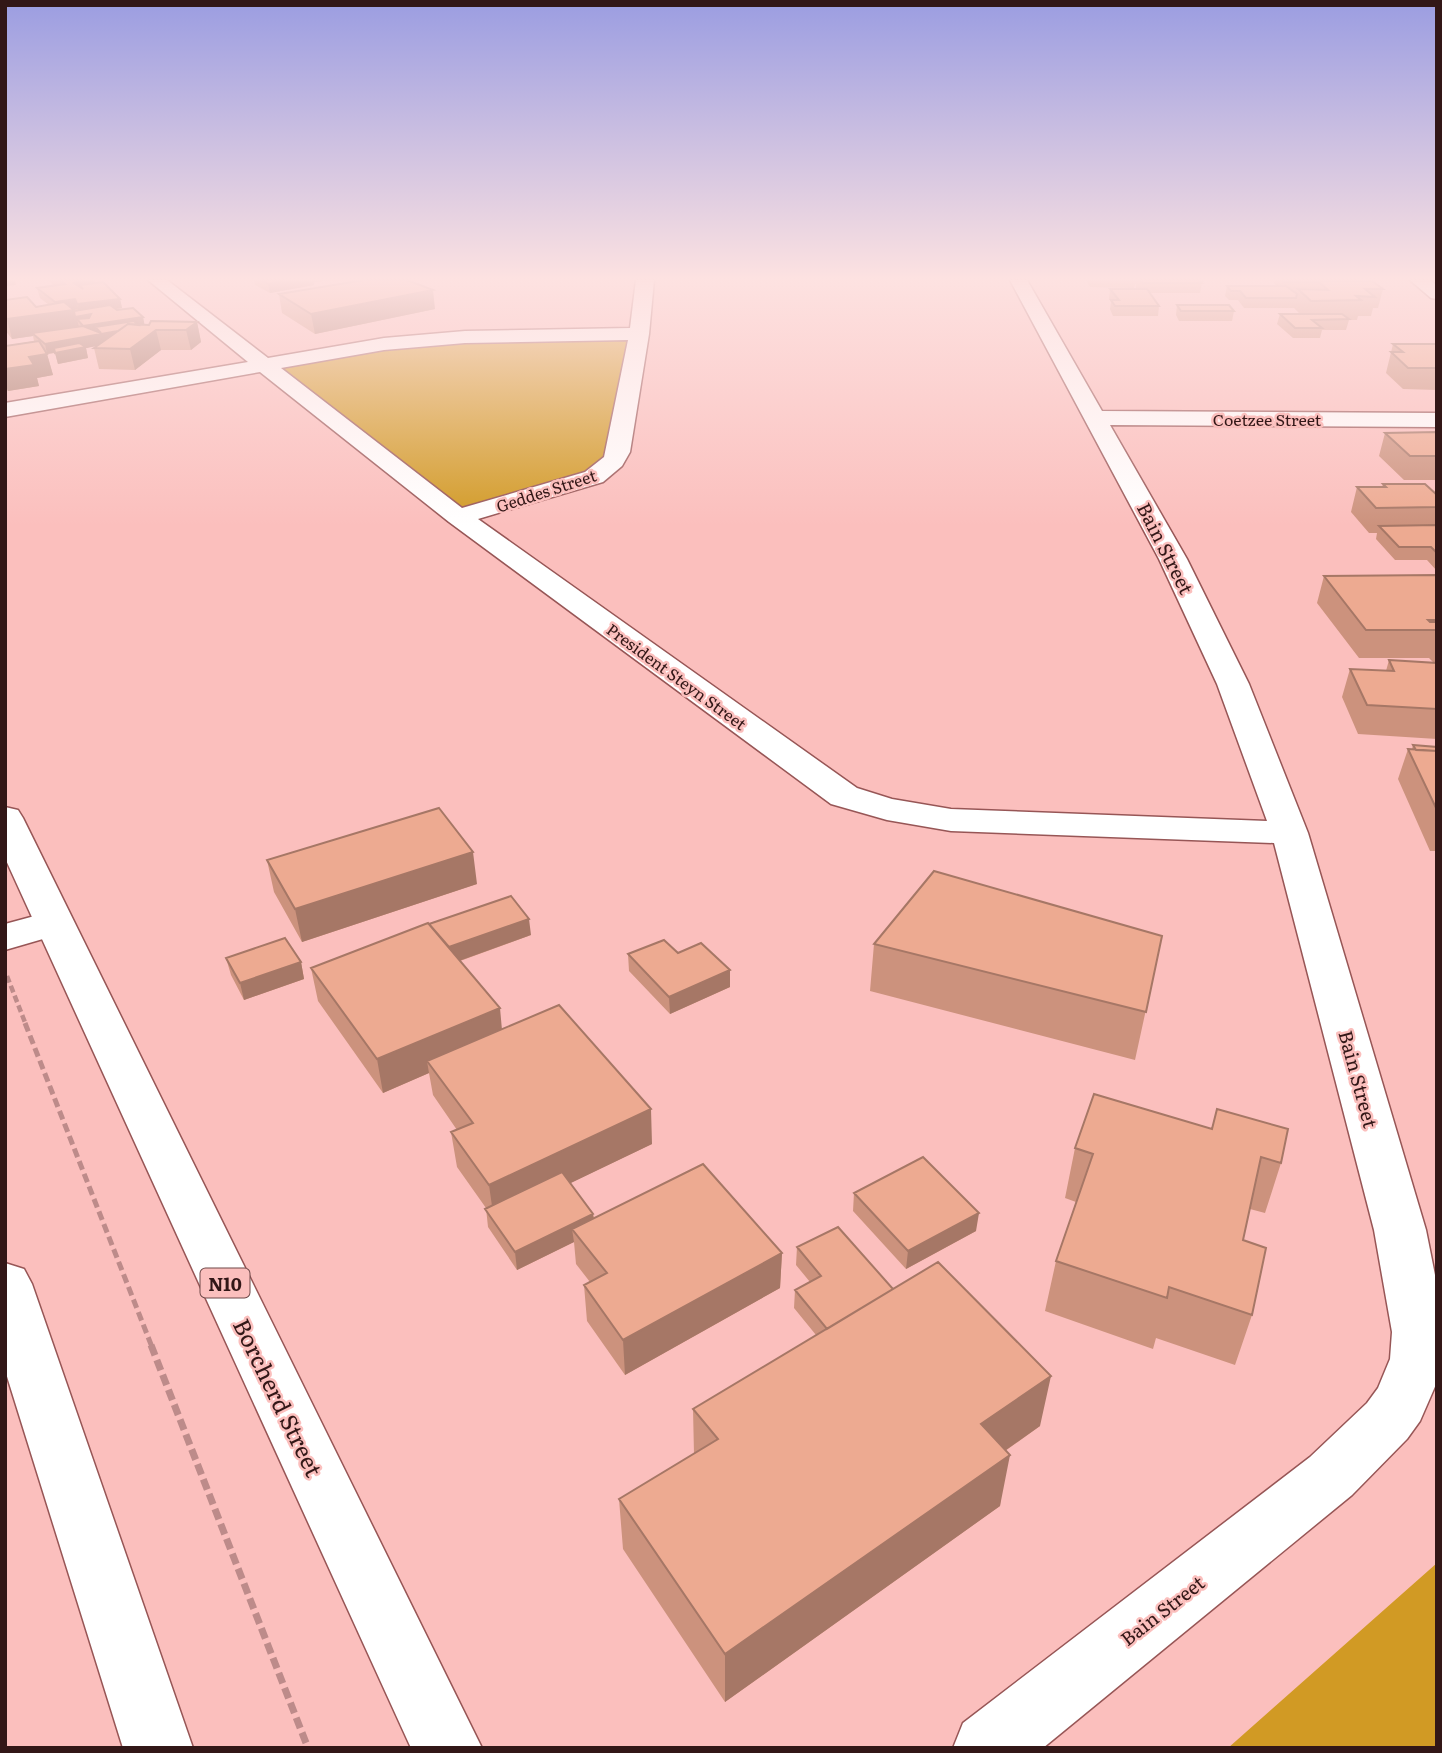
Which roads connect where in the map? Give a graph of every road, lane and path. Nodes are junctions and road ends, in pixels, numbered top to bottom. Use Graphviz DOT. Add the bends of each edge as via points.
graph roads {
  1 [pos="270,362"];
  2 [pos="634,362"];
  3 [pos="1065,362"];
  4 [pos="262,363"];
  5 [pos="5,410"];
  6 [pos="1097,418"];
  7 [pos="1437,420"];
  8 [pos="458,517"];
  9 [pos="5,818"];
  10 [pos="1290,833"];
  11 [pos="29,930"];
  12 [pos="5,972"];
  13 [pos="5,1284"];
  14 [pos="158,1748"];
  15 [pos="308,1748"];
  16 [pos="447,1748"];
  17 [pos="988,1748"];
  1 -- 4 [label="main road"];
  2 -- 8 [label="main road, Geddes Street" via="618,452 606,469 572,485"];
  3 -- 6 [label="main road, Bain Street"];
  4 -- 5 [label="main road"];
  4 -- 8 [label="main road, President Steyn Street"];
  6 -- 7 [label="main road, Coetzee Street"];
  6 -- 10 [label="main road, Bain Street" via="1233,684"];
  8 -- 10 [label="main road, President Steyn Street" via="828,786 859,802 951,820"];
  9 -- 11 [label="main road, Borcherd Street / N10"];
  10 -- 17 [label="main road, Bain Street" via="1400,1230 1419,1332 1418,1359 1400,1403 1387,1421 1331,1476"];
  11 -- 16 [label="main road, Borcherd Street / N10"];
  12 -- 15 [label="path"];
  13 -- 14 [label="main road"];
}
